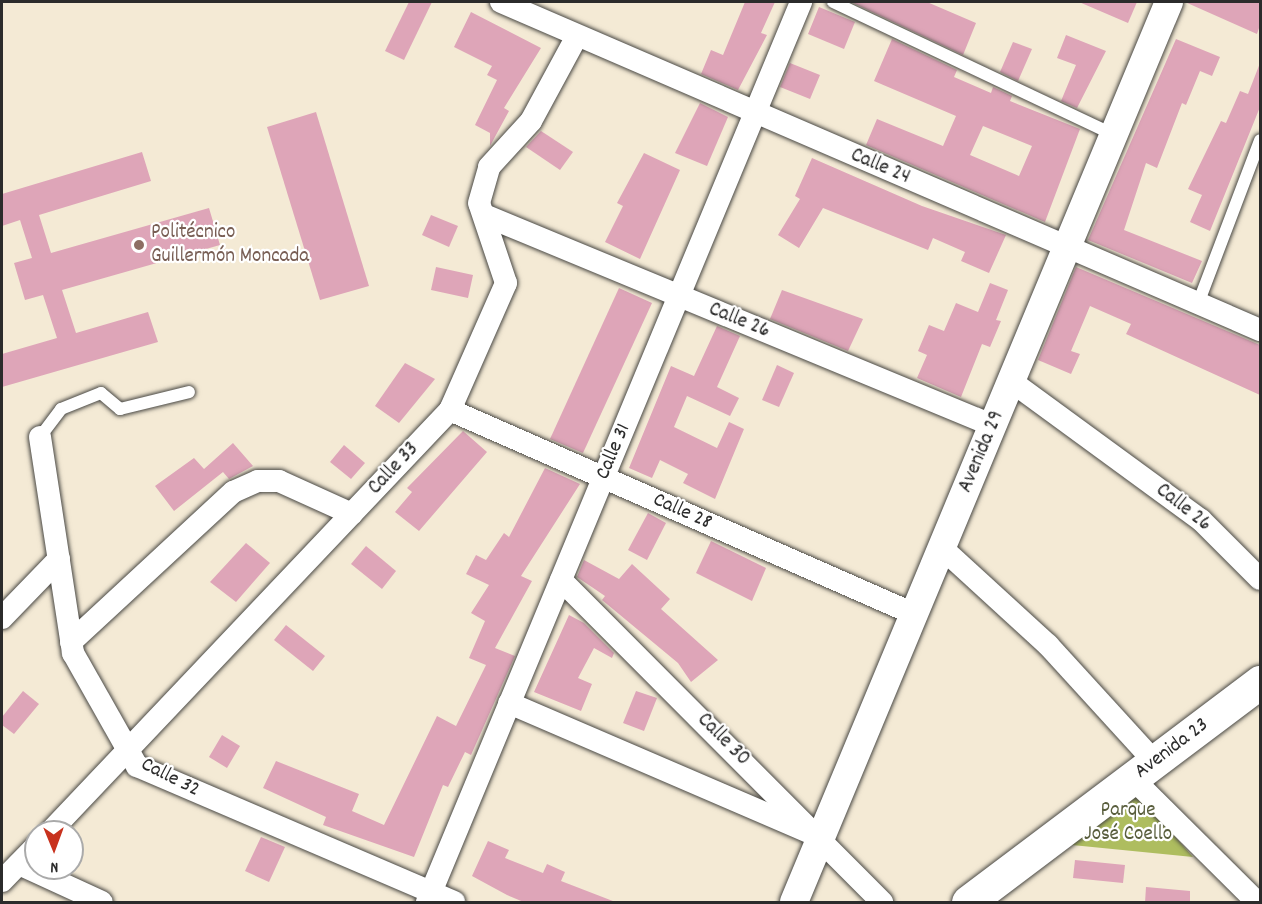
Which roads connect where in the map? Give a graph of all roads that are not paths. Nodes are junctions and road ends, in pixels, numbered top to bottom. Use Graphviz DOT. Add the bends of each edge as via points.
graph roads {
  1 [pos="501,2"];
  2 [pos="801,2"];
  3 [pos="833,2"];
  4 [pos="1169,2"];
  5 [pos="577,36"];
  6 [pos="754,114"];
  7 [pos="1114,135"];
  8 [pos="1260,140"];
  9 [pos="484,215"];
  10 [pos="1067,248"];
  11 [pos="679,296"];
  12 [pos="1200,301"];
  13 [pos="1260,330"];
  14 [pos="1011,381"];
  15 [pos="189,392"];
  16 [pos="450,410"];
  17 [pos="994,426"];
  18 [pos="40,437"];
  19 [pos="603,478"];
  20 [pos="352,514"];
  21 [pos="942,548"];
  22 [pos="59,559"];
  23 [pos="1260,579"];
  24 [pos="561,580"];
  25 [pos="914,614"];
  26 [pos="2,618"];
  27 [pos="71,642"];
  28 [pos="1260,682"];
  29 [pos="509,703"];
  30 [pos="128,750"];
  31 [pos="1143,770"];
  32 [pos="61,820"];
  33 [pos="821,837"];
  34 [pos="24,859"];
  35 [pos="19,864"];
  36 [pos="2,881"];
  37 [pos="81,897"];
  38 [pos="428,898"];
  39 [pos="102,903"];
  40 [pos="454,903"];
  41 [pos="794,903"];
  42 [pos="882,903"];
  43 [pos="968,903"];
  44 [pos="1257,903"];
  1 -- 5 [label="street, Calle 24"];
  2 -- 6 [label="street, Calle 31"];
  3 -- 7 [label="lane"];
  4 -- 7 [label="street, Avenida 29"];
  5 -- 6 [label="street, Calle 24"];
  5 -- 9 [label="street, Calle 33" via="531,121 489,167 479,203"];
  6 -- 10 [label="street, Calle 24"];
  6 -- 11 [label="street, Calle 31"];
  7 -- 10 [label="street, Avenida 29"];
  8 -- 12 [label="lane"];
  9 -- 11 [label="street, Calle 26"];
  9 -- 16 [label="street, Calle 33" via="506,283"];
  10 -- 12 [label="street, Calle 24"];
  10 -- 14 [label="street, Avenida 29"];
  11 -- 17 [label="street, Calle 26"];
  11 -- 19 [label="street, Calle 31"];
  12 -- 13 [label="street, Calle 24"];
  14 -- 17 [label="street, Avenida 29"];
  14 -- 23 [label="street, Calle 26" via="1202,520"];
  15 -- 18 [label="lane" via="120,409 101,393 61,409"];
  16 -- 19 [label="street, Calle 28"];
  16 -- 20 [label="street, Calle 33"];
  17 -- 21 [label="street, Avenida 29"];
  18 -- 22 [label="street, Calle 32"];
  19 -- 24 [label="street, Calle 31"];
  19 -- 25 [label="street, Calle 28"];
  20 -- 27 [label="street" via="279,481 258,481 233,492"];
  20 -- 30 [label="street, Calle 33"];
  21 -- 25 [label="street, Avenida 29"];
  21 -- 31 [label="street" via="1048,645"];
  22 -- 26 [label="street"];
  22 -- 27 [label="street, Calle 32"];
  24 -- 29 [label="street, Calle 31"];
  24 -- 33 [label="street, Calle 30"];
  25 -- 33 [label="street, Avenida 29"];
  27 -- 30 [label="street, Calle 32"];
  28 -- 31 [label="main road, Avenida 23"];
  29 -- 33 [label="street"];
  29 -- 38 [label="street, Calle 31"];
  30 -- 32 [label="street, Calle 33"];
  30 -- 38 [label="street, Calle 32" via="137,766"];
  31 -- 43 [label="main road, Avenida 23"];
  31 -- 44 [label="street"];
  33 -- 41 [label="street, Avenida 29"];
  33 -- 42 [label="street, Calle 30"];
  34 -- 35 [label="street"];
  35 -- 36 [label="street"];
  35 -- 37 [label="street"];
  37 -- 39 [label="street"];
  38 -- 40 [label="street, Calle 32"];
}
